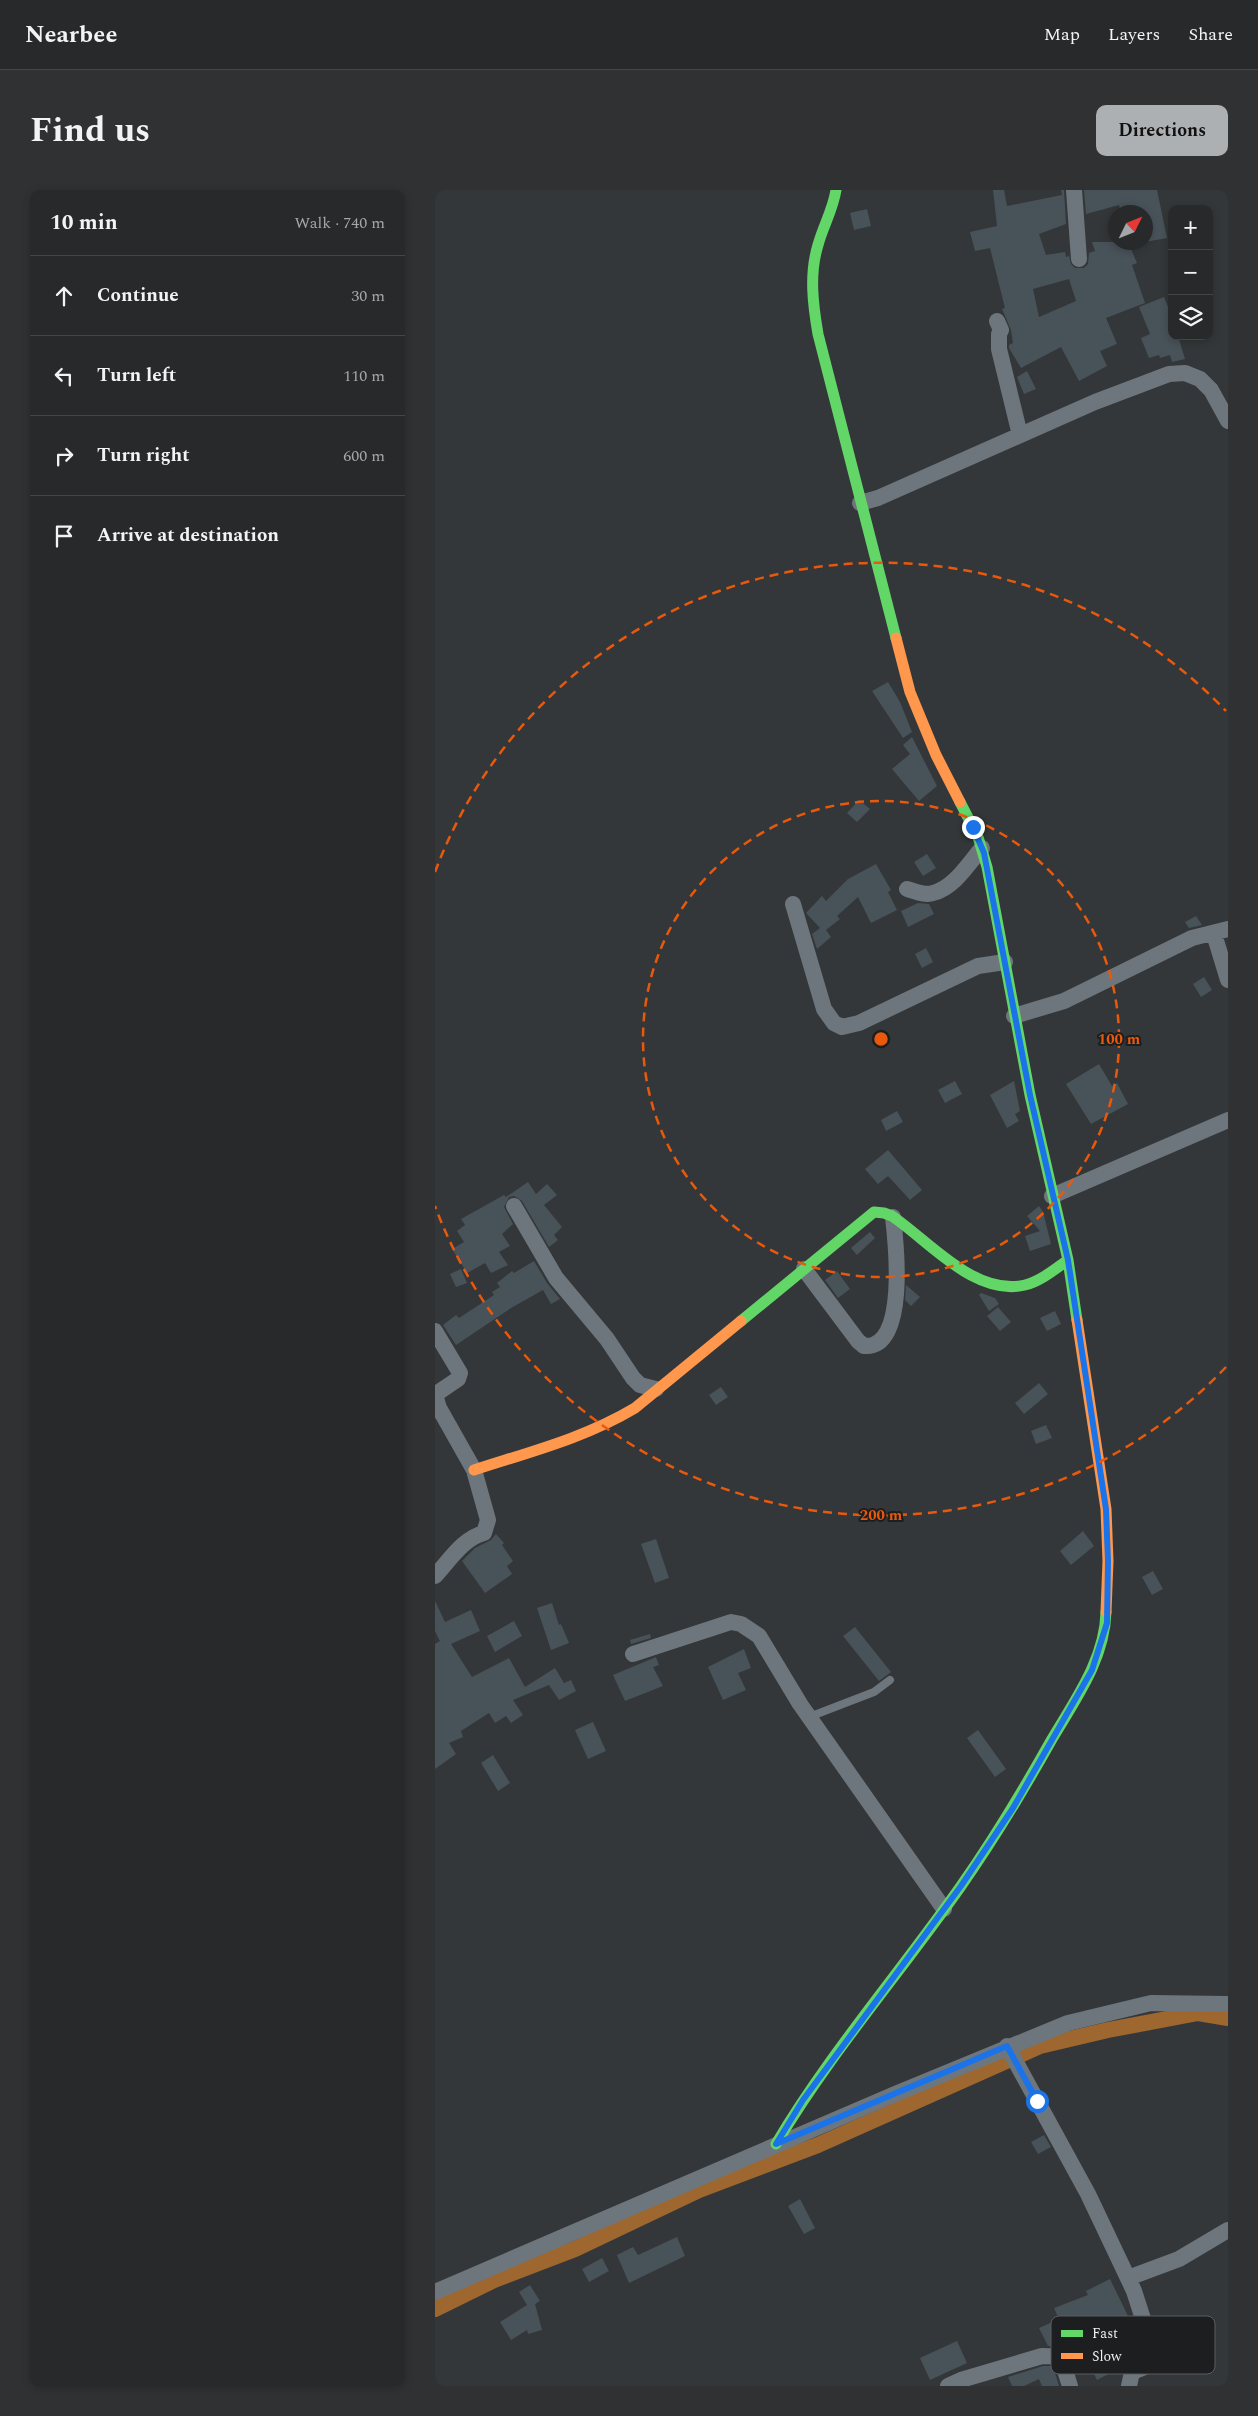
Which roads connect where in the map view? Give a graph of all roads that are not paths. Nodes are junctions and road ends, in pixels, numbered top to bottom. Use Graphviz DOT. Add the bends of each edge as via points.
graph roads {
  1 [pos="836,190"];
  2 [pos="1074,190"];
  3 [pos="1079,259"];
  4 [pos="997,321"];
  5 [pos="1228,421"];
  6 [pos="1020,435"];
  7 [pos="869,501"];
  8 [pos="982,848"];
  9 [pos="907,889"];
  10 [pos="793,904"];
  11 [pos="1221,932"];
  12 [pos="1005,962"];
  13 [pos="1228,980"];
  14 [pos="1023,1014"];
  15 [pos="1228,1120"];
  16 [pos="1052,1196"];
  17 [pos="514,1206"];
  18 [pos="893,1217"];
  19 [pos="1068,1260"];
  20 [pos="804,1268"];
  21 [pos="435,1331"];
  22 [pos="656,1389"];
  23 [pos="474,1470"];
  24 [pos="435,1576"];
  25 [pos="633,1654"];
  26 [pos="890,1680"];
  27 [pos="809,1717"];
  28 [pos="944,1909"];
  29 [pos="1228,2004"];
  30 [pos="1012,2056"];
  31 [pos="776,2144"];
  32 [pos="1228,2230"];
  33 [pos="1128,2278"];
  34 [pos="435,2292"];
  35 [pos="1142,2316"];
  36 [pos="1051,2356"];
  37 [pos="1066,2374"];
  38 [pos="949,2386"];
  39 [pos="1070,2386"];
  1 -- 7 [label="street" via="834,205 817,246 813,300 818,334"];
  2 -- 3 [label="street"];
  4 -- 6 [label="street" via="1001,330 999,349"];
  5 -- 6 [label="street" via="1201,379 1185,373 1169,374"];
  6 -- 7 [label="street"];
  7 -- 8 [label="street" via="910,692 936,755"];
  8 -- 9 [label="street" via="941,890 923,894"];
  8 -- 12 [label="street"];
  10 -- 12 [label="street" via="824,1009 834,1023 842,1027 859,1023 978,966"];
  11 -- 13 [label="street"];
  11 -- 14 [label="street" via="1192,938 1064,1001"];
  12 -- 14 [label="street"];
  14 -- 16 [label="street"];
  15 -- 16 [label="street"];
  16 -- 19 [label="street"];
  17 -- 22 [label="street" via="556,1278 607,1339 633,1378 640,1386"];
  18 -- 19 [label="street" via="970,1274 1008,1288 1039,1280"];
  18 -- 20 [label="street" via="881,1211 867,1215"];
  18 -- 20 [label="street" via="897,1290 887,1333 873,1345 863,1346 857,1341"];
  19 -- 28 [label="street" via="1106,1509 1108,1608 1105,1634 1092,1670 1013,1808"];
  20 -- 22 [label="street"];
  21 -- 23 [label="street" via="460,1373 458,1379 439,1392 436,1402"];
  22 -- 23 [label="street" via="635,1408 597,1430"];
  23 -- 24 [label="street" via="488,1526 484,1533 476,1534 457,1551"];
  25 -- 27 [label="street" via="731,1622 741,1624 759,1636"];
  26 -- 27 [label="lane" via="875,1692"];
  27 -- 28 [label="street"];
  28 -- 31 [label="street" via="803,2100"];
  29 -- 30 [label="street" via="1151,2003 1068,2023"];
  30 -- 31 [label="street"];
  30 -- 33 [label="street" via="1088,2194"];
  31 -- 34 [label="street"];
  32 -- 33 [label="street" via="1179,2259"];
  33 -- 35 [label="street"];
  36 -- 38 [label="street"];
  37 -- 39 [label="street"];
}
